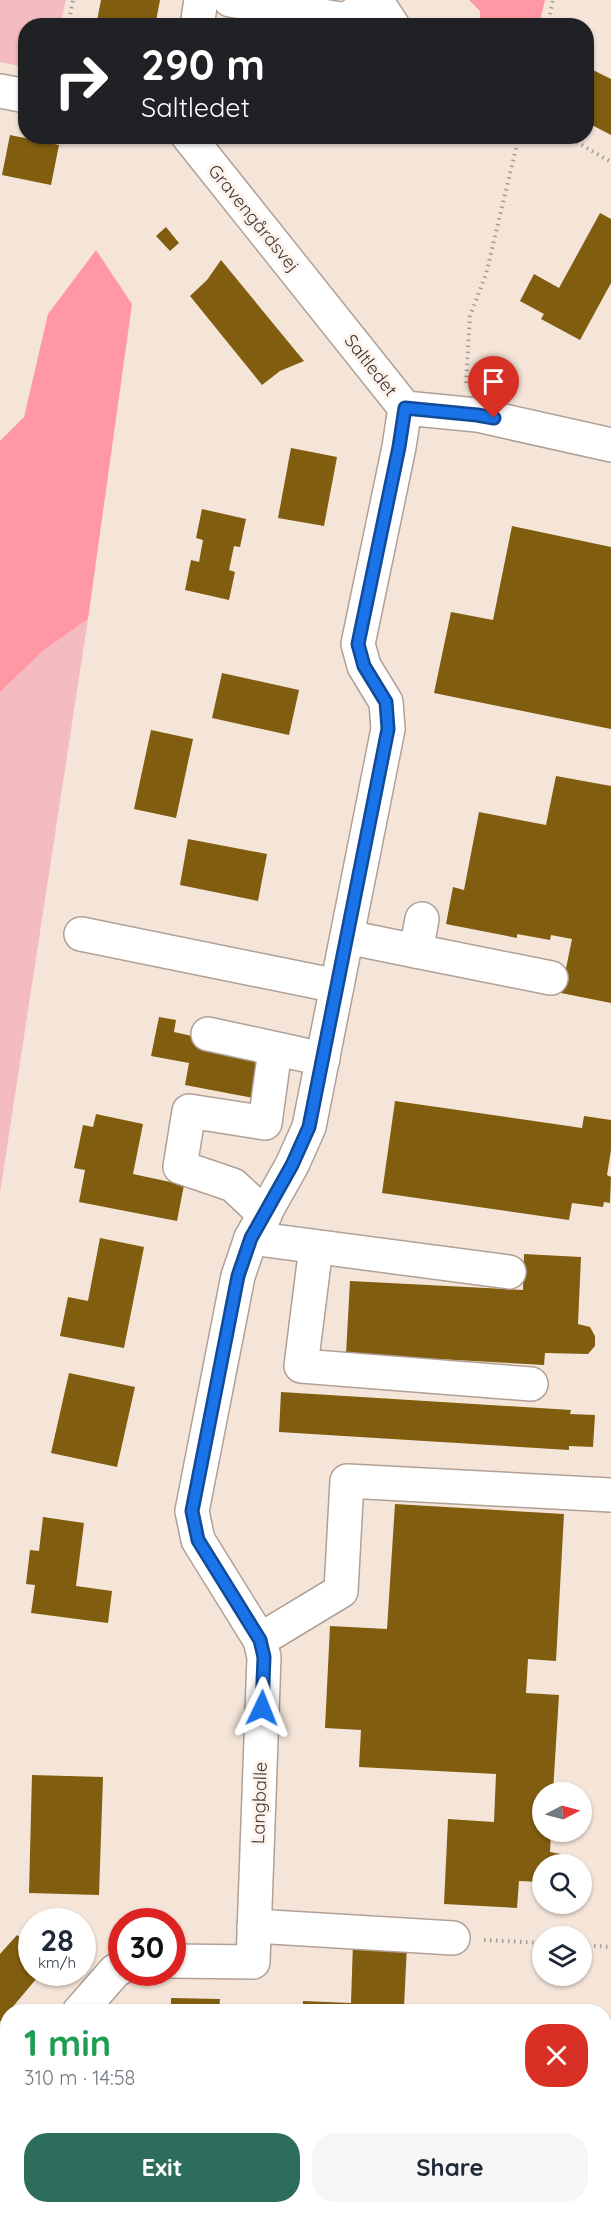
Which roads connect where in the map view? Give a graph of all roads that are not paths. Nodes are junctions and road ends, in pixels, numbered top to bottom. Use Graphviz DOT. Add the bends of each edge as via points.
graph roads {
  1 [pos="201,0"];
  2 [pos="230,0"];
  3 [pos="375,0"];
  4 [pos="198,18"];
  5 [pos="334,18"];
  6 [pos="349,18"];
  7 [pos="387,18"];
  8 [pos="0,91"];
  9 [pos="18,94"];
  10 [pos="194,144"];
  11 [pos="320,299"];
  12 [pos="405,408"];
  13 [pos="611,445"];
  14 [pos="422,919"];
  15 [pos="81,934"];
  16 [pos="347,937"];
  17 [pos="416,951"];
  18 [pos="551,978"];
  19 [pos="337,986"];
  20 [pos="208,1034"];
  21 [pos="275,1050"];
  22 [pos="323,1059"];
  23 [pos="258,1227"];
  24 [pos="316,1247"];
  25 [pos="509,1272"];
  26 [pos="531,1384"];
  27 [pos="611,1495"];
  28 [pos="260,1640"];
  29 [pos="254,1926"];
  30 [pos="453,1938"];
  31 [pos="186,1961"];
  32 [pos="108,1979"];
  33 [pos="86,2004"];
  1 -- 4 [label="street"];
  2 -- 5 [label="street"];
  3 -- 6 [label="street"];
  3 -- 7 [label="street"];
  8 -- 9 [label="street"];
  10 -- 11 [label="street, Gravengårdsvej"];
  11 -- 12 [label="street, Saltledet"];
  12 -- 13 [label="street, Saltledet" via="464,413"];
  12 -- 16 [label="street, Langballe" via="358,644 364,666 386,702 388,729"];
  14 -- 17 [label="street"];
  15 -- 19 [label="street"];
  16 -- 17 [label="street"];
  16 -- 19 [label="street, Langballe"];
  17 -- 18 [label="street"];
  19 -- 22 [label="street, Langballe"];
  20 -- 21 [label="street"];
  21 -- 22 [label="street"];
  21 -- 23 [label="street" via="265,1123 189,1111 180,1167 233,1185"];
  22 -- 23 [label="street, Langballe" via="309,1127"];
  23 -- 24 [label="street"];
  23 -- 28 [label="street, Langballe" via="238,1276 192,1511 198,1540"];
  24 -- 25 [label="street"];
  24 -- 26 [label="street" via="302,1366"];
  27 -- 28 [label="street" via="347,1481 341,1591"];
  28 -- 29 [label="street, Langballe" via="264,1657"];
  29 -- 30 [label="street"];
  29 -- 31 [label="street, Langballe" via="253,1962"];
  32 -- 33 [label="street"];
}
